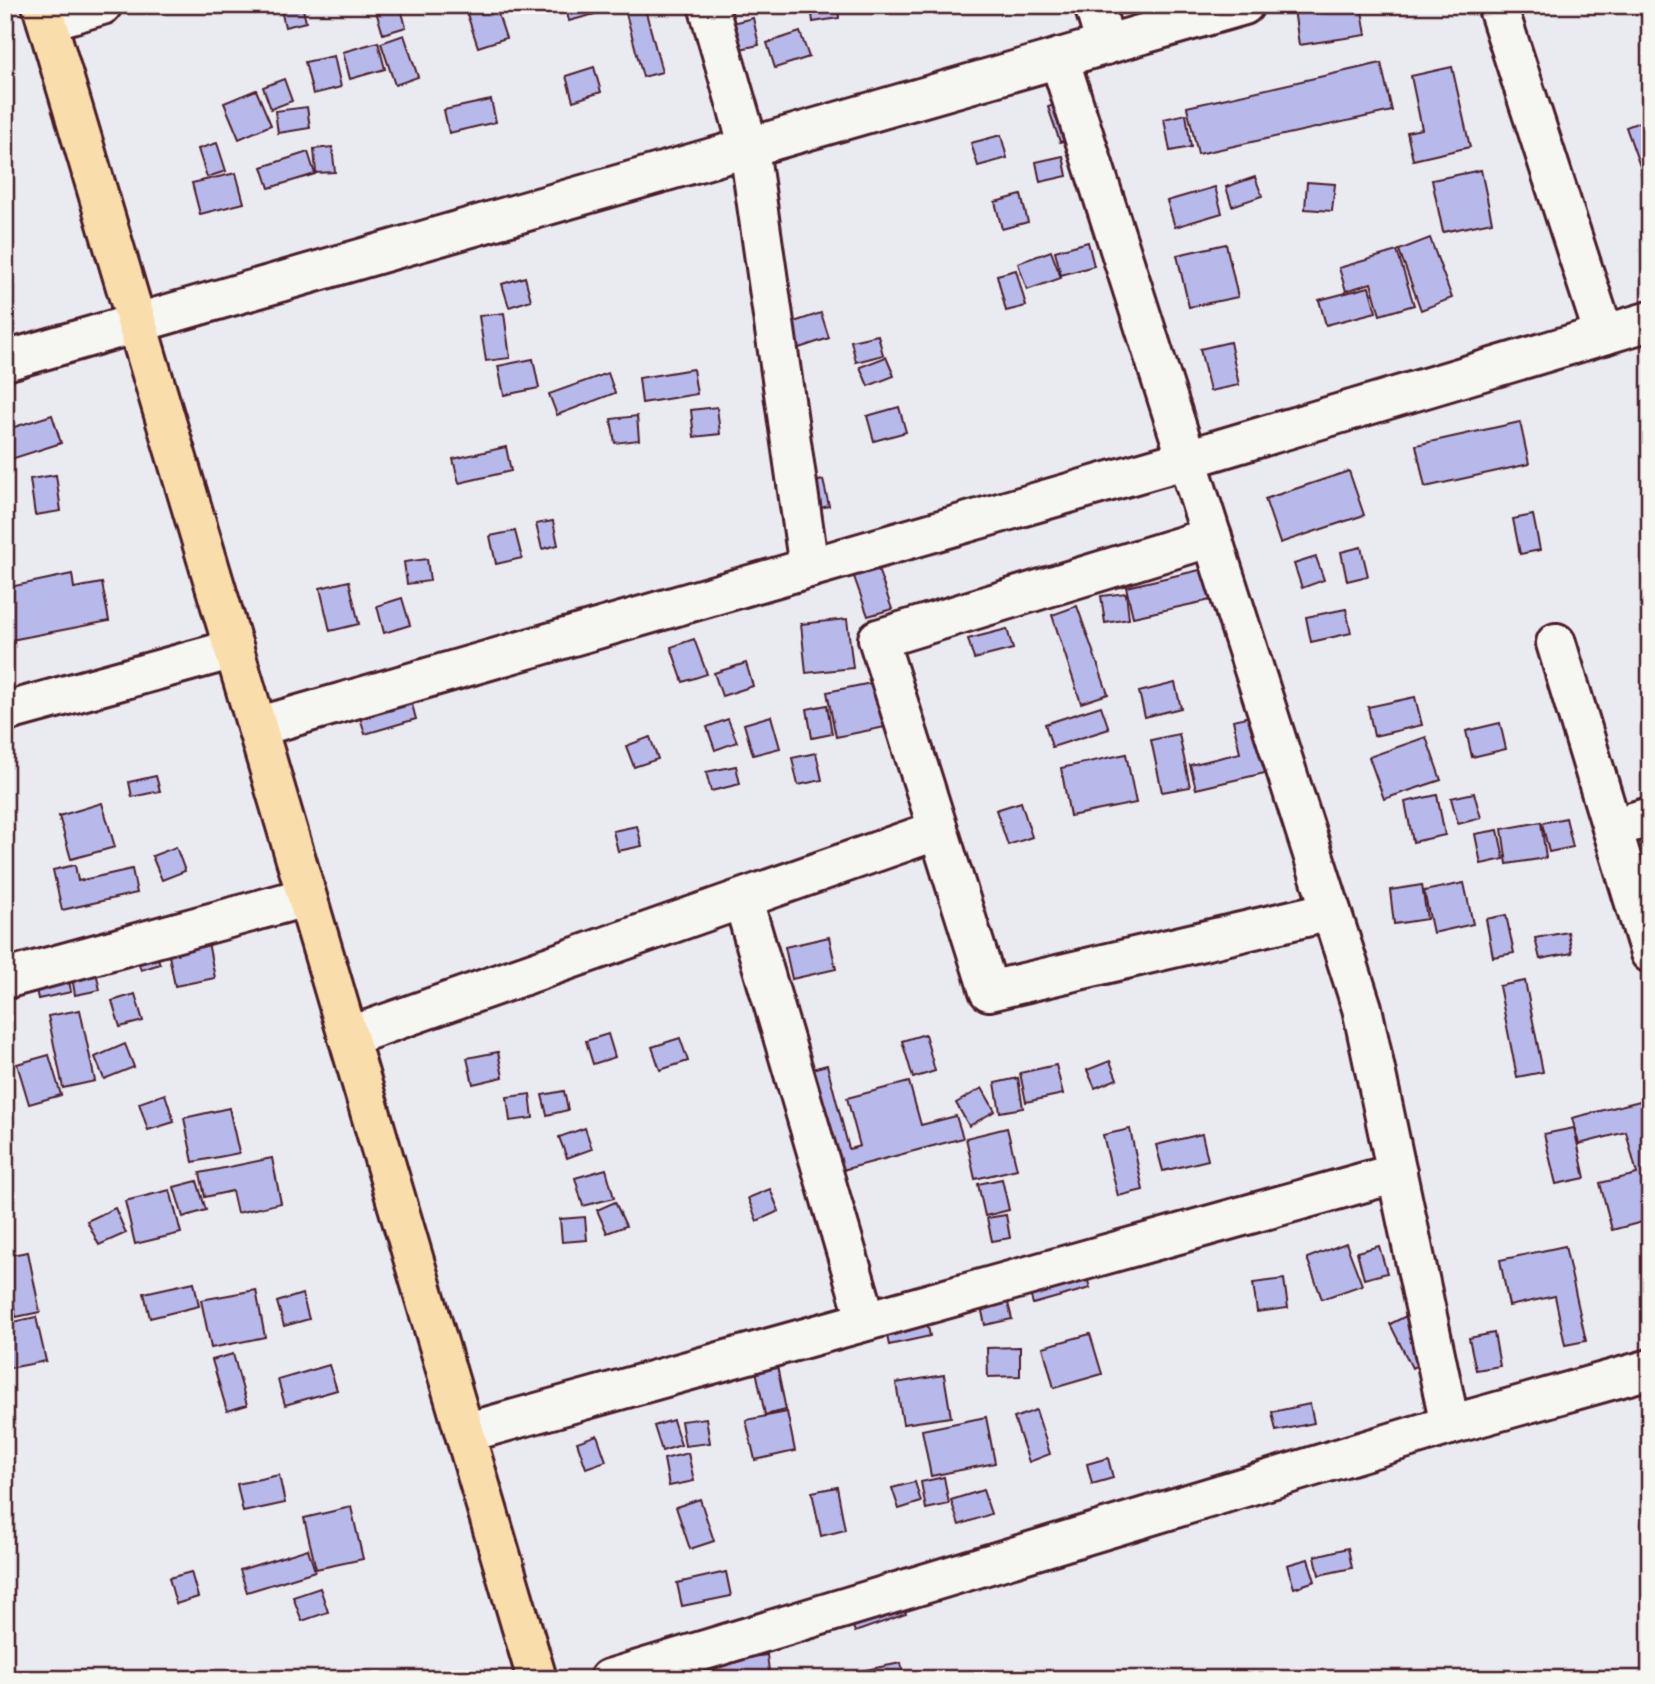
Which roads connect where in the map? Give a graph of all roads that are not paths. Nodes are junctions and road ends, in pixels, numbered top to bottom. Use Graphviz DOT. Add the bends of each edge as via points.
graph roads {
  1 [pos="102,5"];
  2 [pos="708,5"];
  3 [pos="1094,5"];
  4 [pos="1244,5"];
  5 [pos="1497,5"];
  6 [pos="44,13"];
  7 [pos="1106,45"];
  8 [pos="1059,58"];
  9 [pos="749,148"];
  10 [pos="1650,321"];
  11 [pos="136,324"];
  12 [pos="1604,335"];
  13 [pos="5,361"];
  14 [pos="1186,459"];
  15 [pos="1212,537"];
  16 [pos="809,568"];
  17 [pos="1556,643"];
  18 [pos="234,649"];
  19 [pos="5,712"];
  20 [pos="257,727"];
  21 [pos="1650,817"];
  22 [pos="1612,828"];
  23 [pos="938,830"];
  24 [pos="306,897"];
  25 [pos="743,901"];
  26 [pos="1331,911"];
  27 [pos="1650,953"];
  28 [pos="5,979"];
  29 [pos="348,1037"];
  30 [pos="1397,1173"];
  31 [pos="866,1319"];
  32 [pos="1650,1369"];
  33 [pos="1450,1425"];
  34 [pos="465,1433"];
  35 [pos="537,1679"];
  36 [pos="609,1679"];
  1 -- 6 [label="street"];
  2 -- 9 [label="street"];
  3 -- 7 [label="street"];
  4 -- 7 [label="street"];
  5 -- 12 [label="street"];
  6 -- 11 [label="main road"];
  7 -- 8 [label="street"];
  8 -- 9 [label="street"];
  8 -- 14 [label="street"];
  9 -- 11 [label="street"];
  9 -- 16 [label="street"];
  10 -- 12 [label="street"];
  11 -- 13 [label="street"];
  11 -- 18 [label="main road"];
  12 -- 14 [label="street"];
  14 -- 15 [label="street"];
  14 -- 16 [label="street"];
  15 -- 23 [label="street" via="878,639"];
  15 -- 26 [label="street"];
  16 -- 20 [label="street"];
  17 -- 22 [label="street"];
  18 -- 19 [label="street"];
  18 -- 20 [label="main road"];
  20 -- 24 [label="main road"];
  21 -- 22 [label="street"];
  22 -- 27 [label="street"];
  23 -- 25 [label="street"];
  23 -- 26 [label="street" via="989,991"];
  24 -- 28 [label="street"];
  24 -- 29 [label="main road"];
  25 -- 29 [label="street"];
  25 -- 31 [label="street"];
  26 -- 30 [label="street" via="1362,1007"];
  29 -- 34 [label="main road"];
  30 -- 31 [label="street"];
  30 -- 33 [label="street"];
  31 -- 34 [label="street"];
  32 -- 33 [label="street"];
  33 -- 36 [label="street"];
  34 -- 35 [label="main road"];
}
